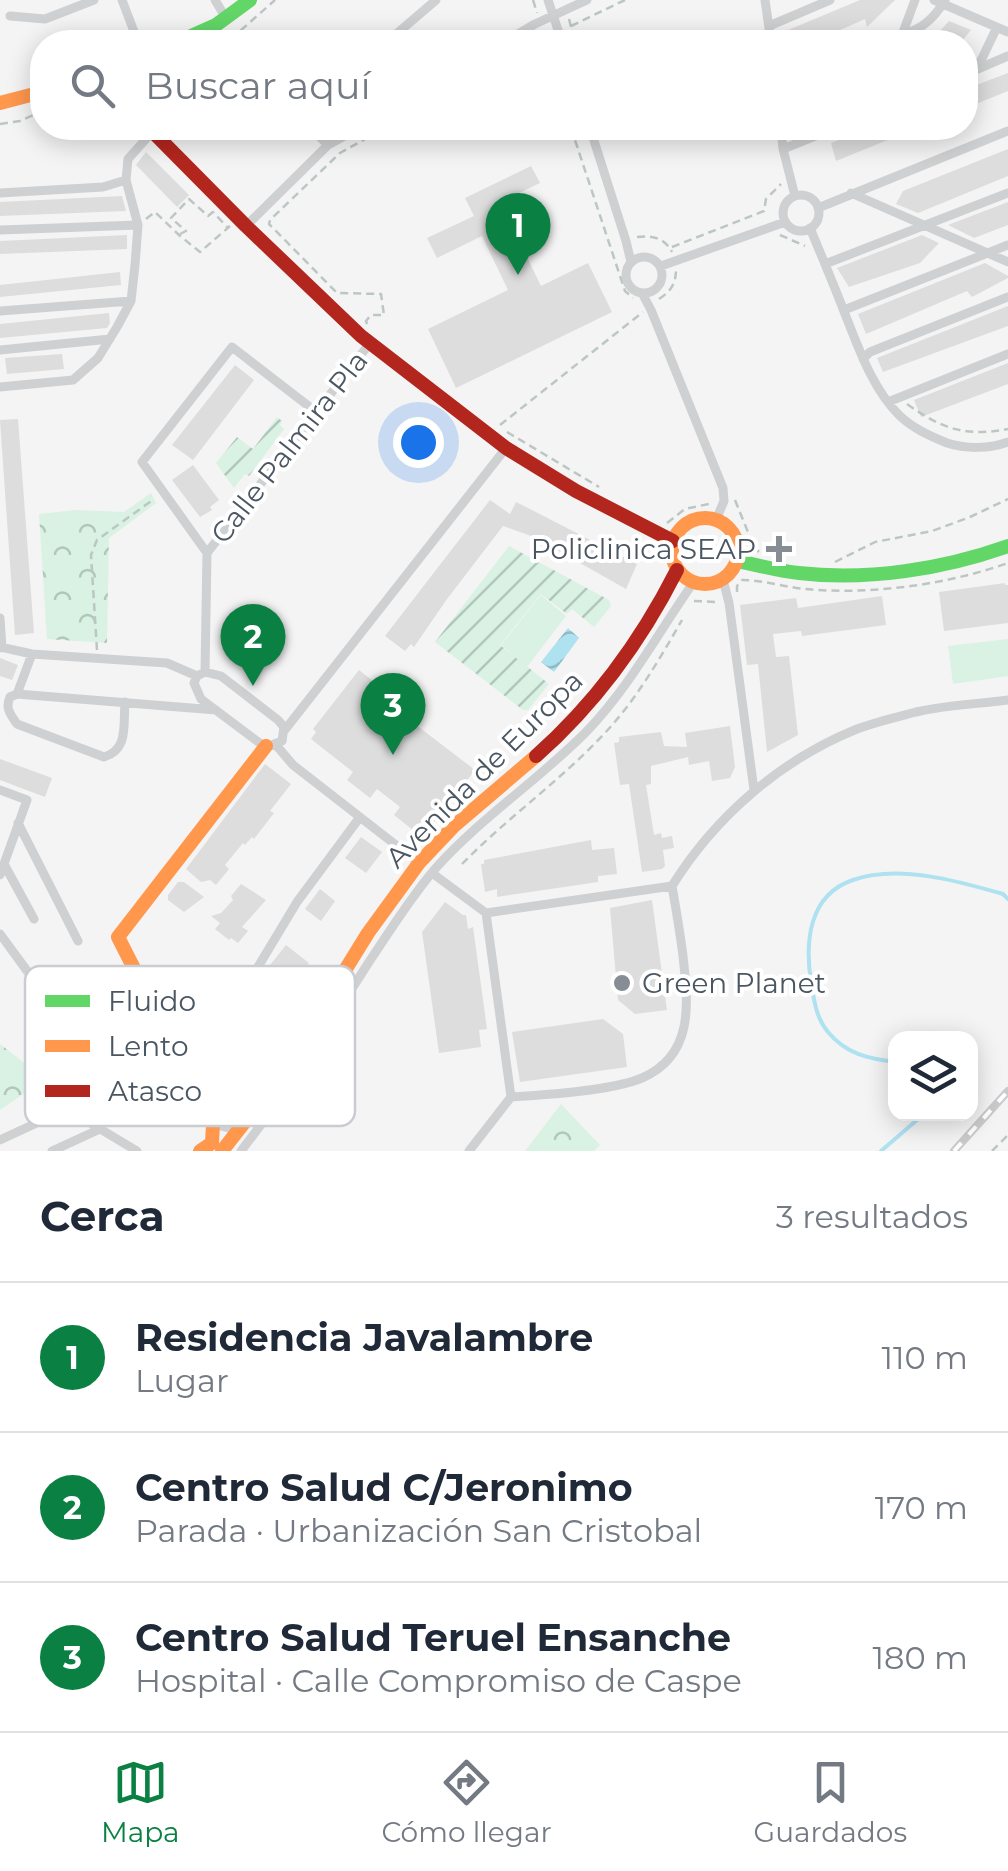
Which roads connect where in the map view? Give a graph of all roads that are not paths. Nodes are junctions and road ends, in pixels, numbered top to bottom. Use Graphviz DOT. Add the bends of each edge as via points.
graph roads {
  1 [pos="94,0"];
  2 [pos="122,0"];
  3 [pos="214,0"];
  4 [pos="250,0"];
  5 [pos="436,0"];
  6 [pos="548,0"];
  7 [pos="587,0"];
  8 [pos="765,0"];
  9 [pos="830,0"];
  10 [pos="915,0"];
  11 [pos="940,1"];
  12 [pos="10,16"];
  13 [pos="552,16"];
  14 [pos="226,20"];
  15 [pos="769,26"];
  16 [pos="997,28"];
  17 [pos="133,30"];
  18 [pos="210,30"];
  19 [pos="402,30"];
  20 [pos="526,30"];
  21 [pos="557,30"];
  22 [pos="770,30"];
  23 [pos="904,30"];
  24 [pos="913,30"];
  25 [pos="1008,32"];
  26 [pos="1008,57"];
  27 [pos="978,65"];
  28 [pos="978,68"];
  29 [pos="30,95"];
  30 [pos="0,103"];
  31 [pos="1008,131"];
  32 [pos="143,140"];
  33 [pos="161,140"];
  34 [pos="323,140"];
  35 [pos="337,140"];
  36 [pos="594,140"];
  37 [pos="782,140"];
  38 [pos="805,140"];
  39 [pos="328,145"];
  40 [pos="783,149"];
  41 [pos="126,180"];
  42 [pos="0,193"];
  43 [pos="1008,193"];
  44 [pos="851,194"];
  45 [pos="796,196"];
  46 [pos="818,208"];
  47 [pos="785,222"];
  48 [pos="138,224"];
  49 [pos="238,224"];
  50 [pos="924,226"];
  51 [pos="810,228"];
  52 [pos="0,230"];
  53 [pos="1008,246"];
  54 [pos="988,254"];
  55 [pos="631,262"];
  56 [pos="1008,262"];
  57 [pos="826,264"];
  58 [pos="661,266"];
  59 [pos="642,292"];
  60 [pos="1008,298"];
  61 [pos="131,300"];
  62 [pos="844,310"];
  63 [pos="0,311"];
  64 [pos="369,335"];
  65 [pos="110,340"];
  66 [pos="0,350"];
  67 [pos="1008,354"];
  68 [pos="864,359"];
  69 [pos="0,387"];
  70 [pos="888,402"];
  71 [pos="315,411"];
  72 [pos="1008,442"];
  73 [pos="506,448"];
  74 [pos="716,520"];
  75 [pos="673,541"];
  76 [pos="1008,546"];
  77 [pos="207,553"];
  78 [pos="737,561"];
  79 [pos="677,570"];
  80 [pos="723,580"];
  81 [pos="693,583"];
  82 [pos="0,618"];
  83 [pos="1,647"];
  84 [pos="32,654"];
  85 [pos="201,674"];
  86 [pos="9,694"];
  87 [pos="1008,700"];
  88 [pos="125,702"];
  89 [pos="216,710"];
  90 [pos="284,730"];
  91 [pos="271,745"];
  92 [pos="0,790"];
  93 [pos="754,790"];
  94 [pos="360,817"];
  95 [pos="18,823"];
  96 [pos="0,836"];
  97 [pos="11,844"];
  98 [pos="419,863"];
  99 [pos="4,864"];
  100 [pos="432,872"];
  101 [pos="0,875"];
  102 [pos="672,886"];
  103 [pos="486,912"];
  104 [pos="34,918"];
  105 [pos="0,934"];
  106 [pos="78,941"];
  107 [pos="133,966"];
  108 [pos="258,966"];
  109 [pos="349,966"];
  110 [pos="25,968"];
  111 [pos="355,985"];
  112 [pos="511,1096"];
  113 [pos="30,1126"];
  114 [pos="95,1126"];
  115 [pos="213,1126"];
  116 [pos="242,1126"];
  117 [pos="260,1126"];
  118 [pos="100,1129"];
  119 [pos="0,1140"];
  120 [pos="52,1151"];
  121 [pos="137,1151"];
  122 [pos="200,1151"];
  123 [pos="222,1151"];
  124 [pos="241,1151"];
  125 [pos="469,1151"];
  1 -- 12 [label="street" via="45,18"];
  2 -- 17 [label="street"];
  3 -- 14 [label="street"];
  4 -- 14 [label="street"];
  5 -- 19 [label="street"];
  6 -- 13 [label="street"];
  7 -- 13 [label="street"];
  8 -- 15 [label="street"];
  9 -- 15 [label="street"];
  10 -- 23 [label="street"];
  11 -- 16 [label="street"];
  11 -- 24 [label="street" via="933,19"];
  13 -- 20 [label="street"];
  13 -- 21 [label="street"];
  14 -- 18 [label="street"];
  15 -- 22 [label="street"];
  16 -- 25 [label="street"];
  16 -- 27 [label="street"];
  26 -- 28 [label="street"];
  29 -- 30 [label="street"];
  31 -- 44 [label="street"];
  32 -- 41 [label="street" via="128,159"];
  33 -- 49 [label="street"];
  34 -- 39 [label="street"];
  35 -- 39 [label="street"];
  36 -- 55 [label="street"];
  37 -- 40 [label="street"];
  38 -- 40 [label="street"];
  39 -- 49 [label="street"];
  40 -- 45 [label="street"];
  41 -- 42 [label="street"];
  41 -- 48 [label="street"];
  43 -- 50 [label="street"];
  44 -- 46 [label="street"];
  44 -- 50 [label="street"];
  45 -- 46 [label="street" via="812,199"];
  45 -- 47 [label="street" via="784,207"];
  46 -- 51 [label="street"];
  47 -- 51 [label="street" via="794,230"];
  47 -- 58 [label="street"];
  48 -- 52 [label="street"];
  48 -- 61 [label="street"];
  49 -- 64 [label="street"];
  50 -- 54 [label="street"];
  50 -- 57 [label="street"];
  51 -- 57 [label="street"];
  53 -- 54 [label="street"];
  54 -- 56 [label="street"];
  54 -- 62 [label="street"];
  55 -- 58 [label="street" via="647,256"];
  55 -- 59 [label="street" via="626,278"];
  57 -- 62 [label="street"];
  58 -- 59 [label="street" via="657,288"];
  59 -- 74 [label="street" via="724,488"];
  60 -- 68 [label="street"];
  61 -- 63 [label="street"];
  61 -- 65 [label="street"];
  62 -- 68 [label="street"];
  64 -- 71 [label="street, Calle Palmira Pla"];
  64 -- 73 [label="street"];
  65 -- 66 [label="street"];
  65 -- 69 [label="street" via="73,380"];
  67 -- 70 [label="street"];
  68 -- 70 [label="street"];
  70 -- 72 [label="street" via="915,428 957,446"];
  71 -- 77 [label="street, Calle Palmira Pla"];
  71 -- 77 [label="street" via="232,346 142,462"];
  73 -- 75 [label="street"];
  73 -- 90 [label="street"];
  74 -- 75 [label="street" via="695,519"];
  74 -- 78 [label="street" via="737,541"];
  75 -- 79 [label="street"];
  76 -- 78 [label="street" via="934,566 868,574 803,574"];
  77 -- 85 [label="street, Calle Palmira Pla"];
  78 -- 80 [label="street"];
  79 -- 81 [label="street"];
  79 -- 98 [label="street, Avenida de Europa" via="594,700"];
  80 -- 81 [label="street"];
  80 -- 93 [label="street"];
  81 -- 100 [label="street, Avenida de Europa" via="609,708"];
  82 -- 83 [label="street"];
  83 -- 84 [label="street"];
  84 -- 85 [label="street" via="168,663"];
  84 -- 86 [label="street"];
  85 -- 89 [label="street" via="196,690"];
  85 -- 90 [label="street" via="221,676"];
  86 -- 88 [label="street"];
  86 -- 88 [label="street" via="17,724 104,757 121,746"];
  87 -- 93 [label="street" via="920,711 857,729"];
  88 -- 89 [label="street"];
  89 -- 91 [label="street"];
  90 -- 91 [label="street" via="282,741"];
  91 -- 94 [label="street"];
  91 -- 107 [label="street" via="118,937"];
  92 -- 95 [label="street" via="27,800"];
  93 -- 102 [label="street"];
  94 -- 98 [label="street"];
  94 -- 108 [label="street"];
  95 -- 97 [label="street"];
  95 -- 106 [label="street"];
  96 -- 97 [label="street"];
  97 -- 99 [label="street"];
  98 -- 109 [label="street, Avenida de Europa"];
  99 -- 101 [label="street"];
  99 -- 104 [label="street"];
  100 -- 103 [label="street"];
  100 -- 111 [label="street, Avenida de Europa"];
  102 -- 103 [label="street"];
  102 -- 112 [label="street" via="688,1008 670,1056 647,1076 620,1085"];
  103 -- 112 [label="street"];
  105 -- 110 [label="street"];
  112 -- 125 [label="street"];
  113 -- 119 [label="street"];
  114 -- 118 [label="street"];
  115 -- 122 [label="street" via="212,1143"];
  116 -- 123 [label="street, Avenida de Europa"];
  117 -- 124 [label="street, Avenida de Europa"];
  118 -- 120 [label="street"];
  118 -- 121 [label="street"];
}
